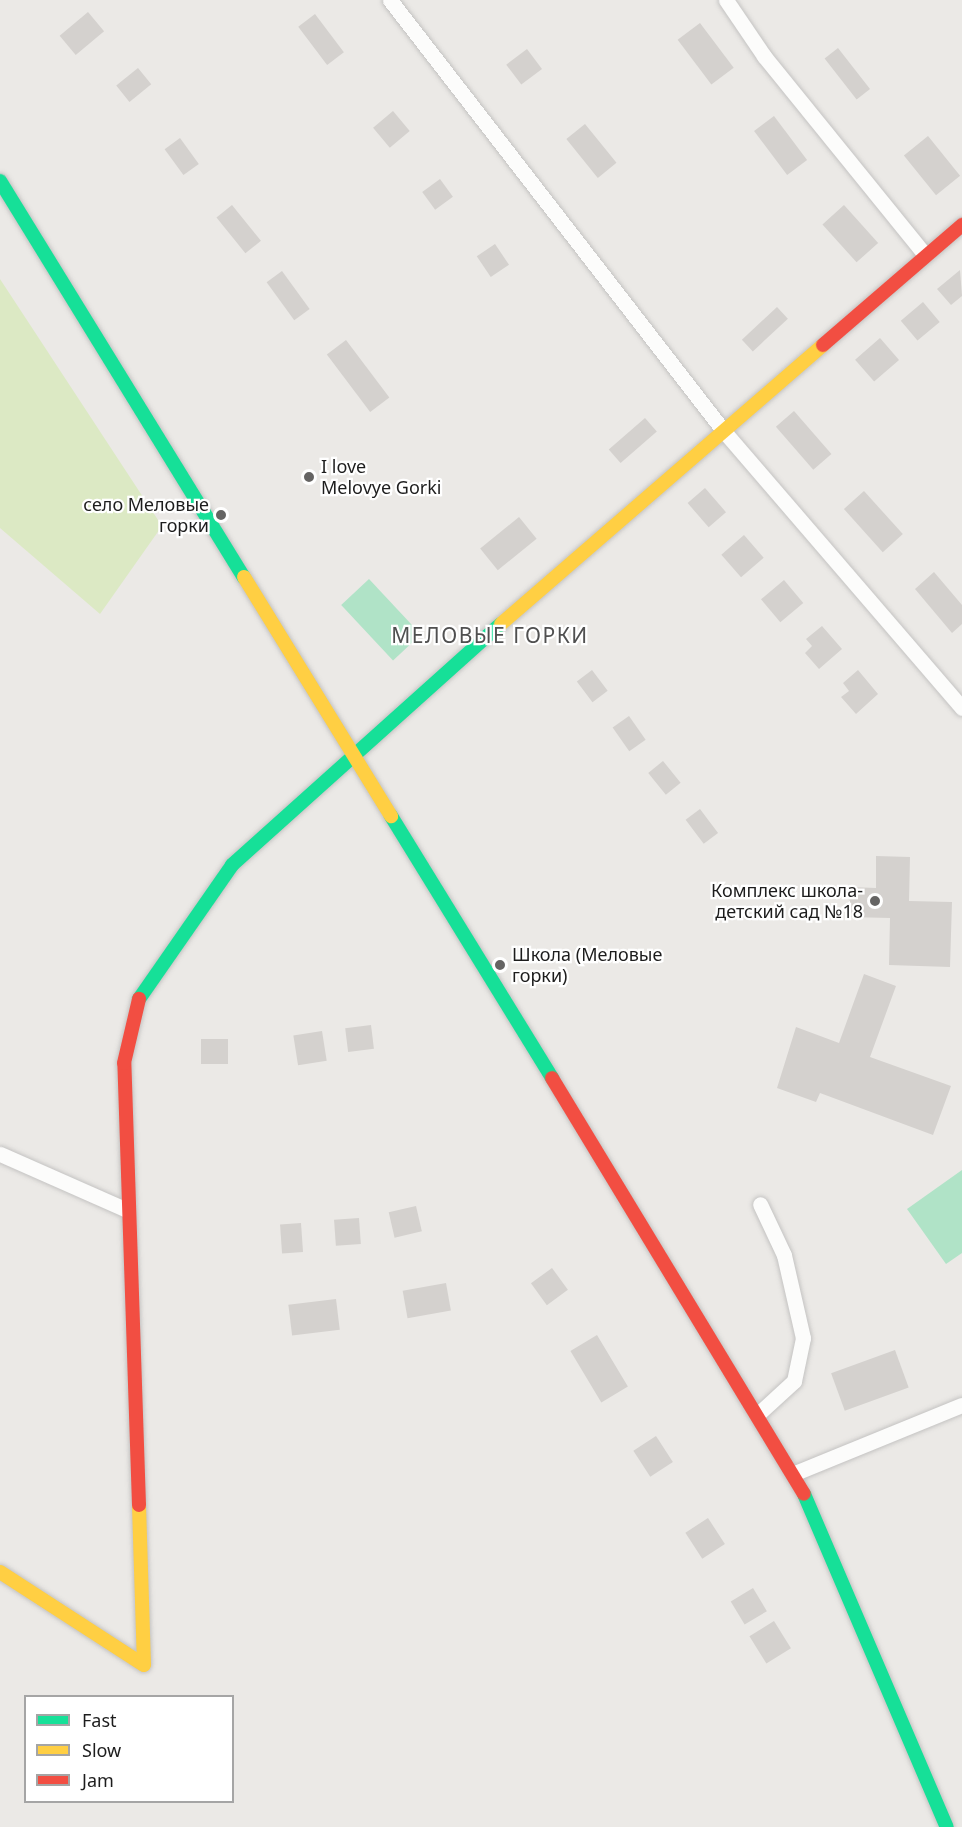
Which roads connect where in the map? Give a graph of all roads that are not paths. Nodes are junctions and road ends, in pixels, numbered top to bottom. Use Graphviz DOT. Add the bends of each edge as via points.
graph roads {
  1 [pos="390,0"];
  2 [pos="726,0"];
  3 [pos="0,181"];
  4 [pos="962,225"];
  5 [pos="925,255"];
  6 [pos="722,429"];
  7 [pos="962,708"];
  8 [pos="354,752"];
  9 [pos="0,1154"];
  10 [pos="760,1204"];
  11 [pos="127,1210"];
  12 [pos="962,1405"];
  13 [pos="758,1414"];
  14 [pos="795,1473"];
  15 [pos="0,1572"];
  16 [pos="947,1827"];
  1 -- 6 [label="street"];
  2 -- 5 [label="street" via="764,56"];
  3 -- 8 [label="street"];
  4 -- 5 [label="street"];
  5 -- 6 [label="street"];
  6 -- 7 [label="street"];
  6 -- 8 [label="street"];
  8 -- 11 [label="street" via="232,865 140,995 124,1064"];
  8 -- 13 [label="street"];
  9 -- 11 [label="street"];
  10 -- 13 [label="street" via="784,1255 803,1338 794,1381"];
  11 -- 15 [label="street" via="144,1665"];
  12 -- 14 [label="street"];
  13 -- 14 [label="street"];
  14 -- 16 [label="street"];
}
